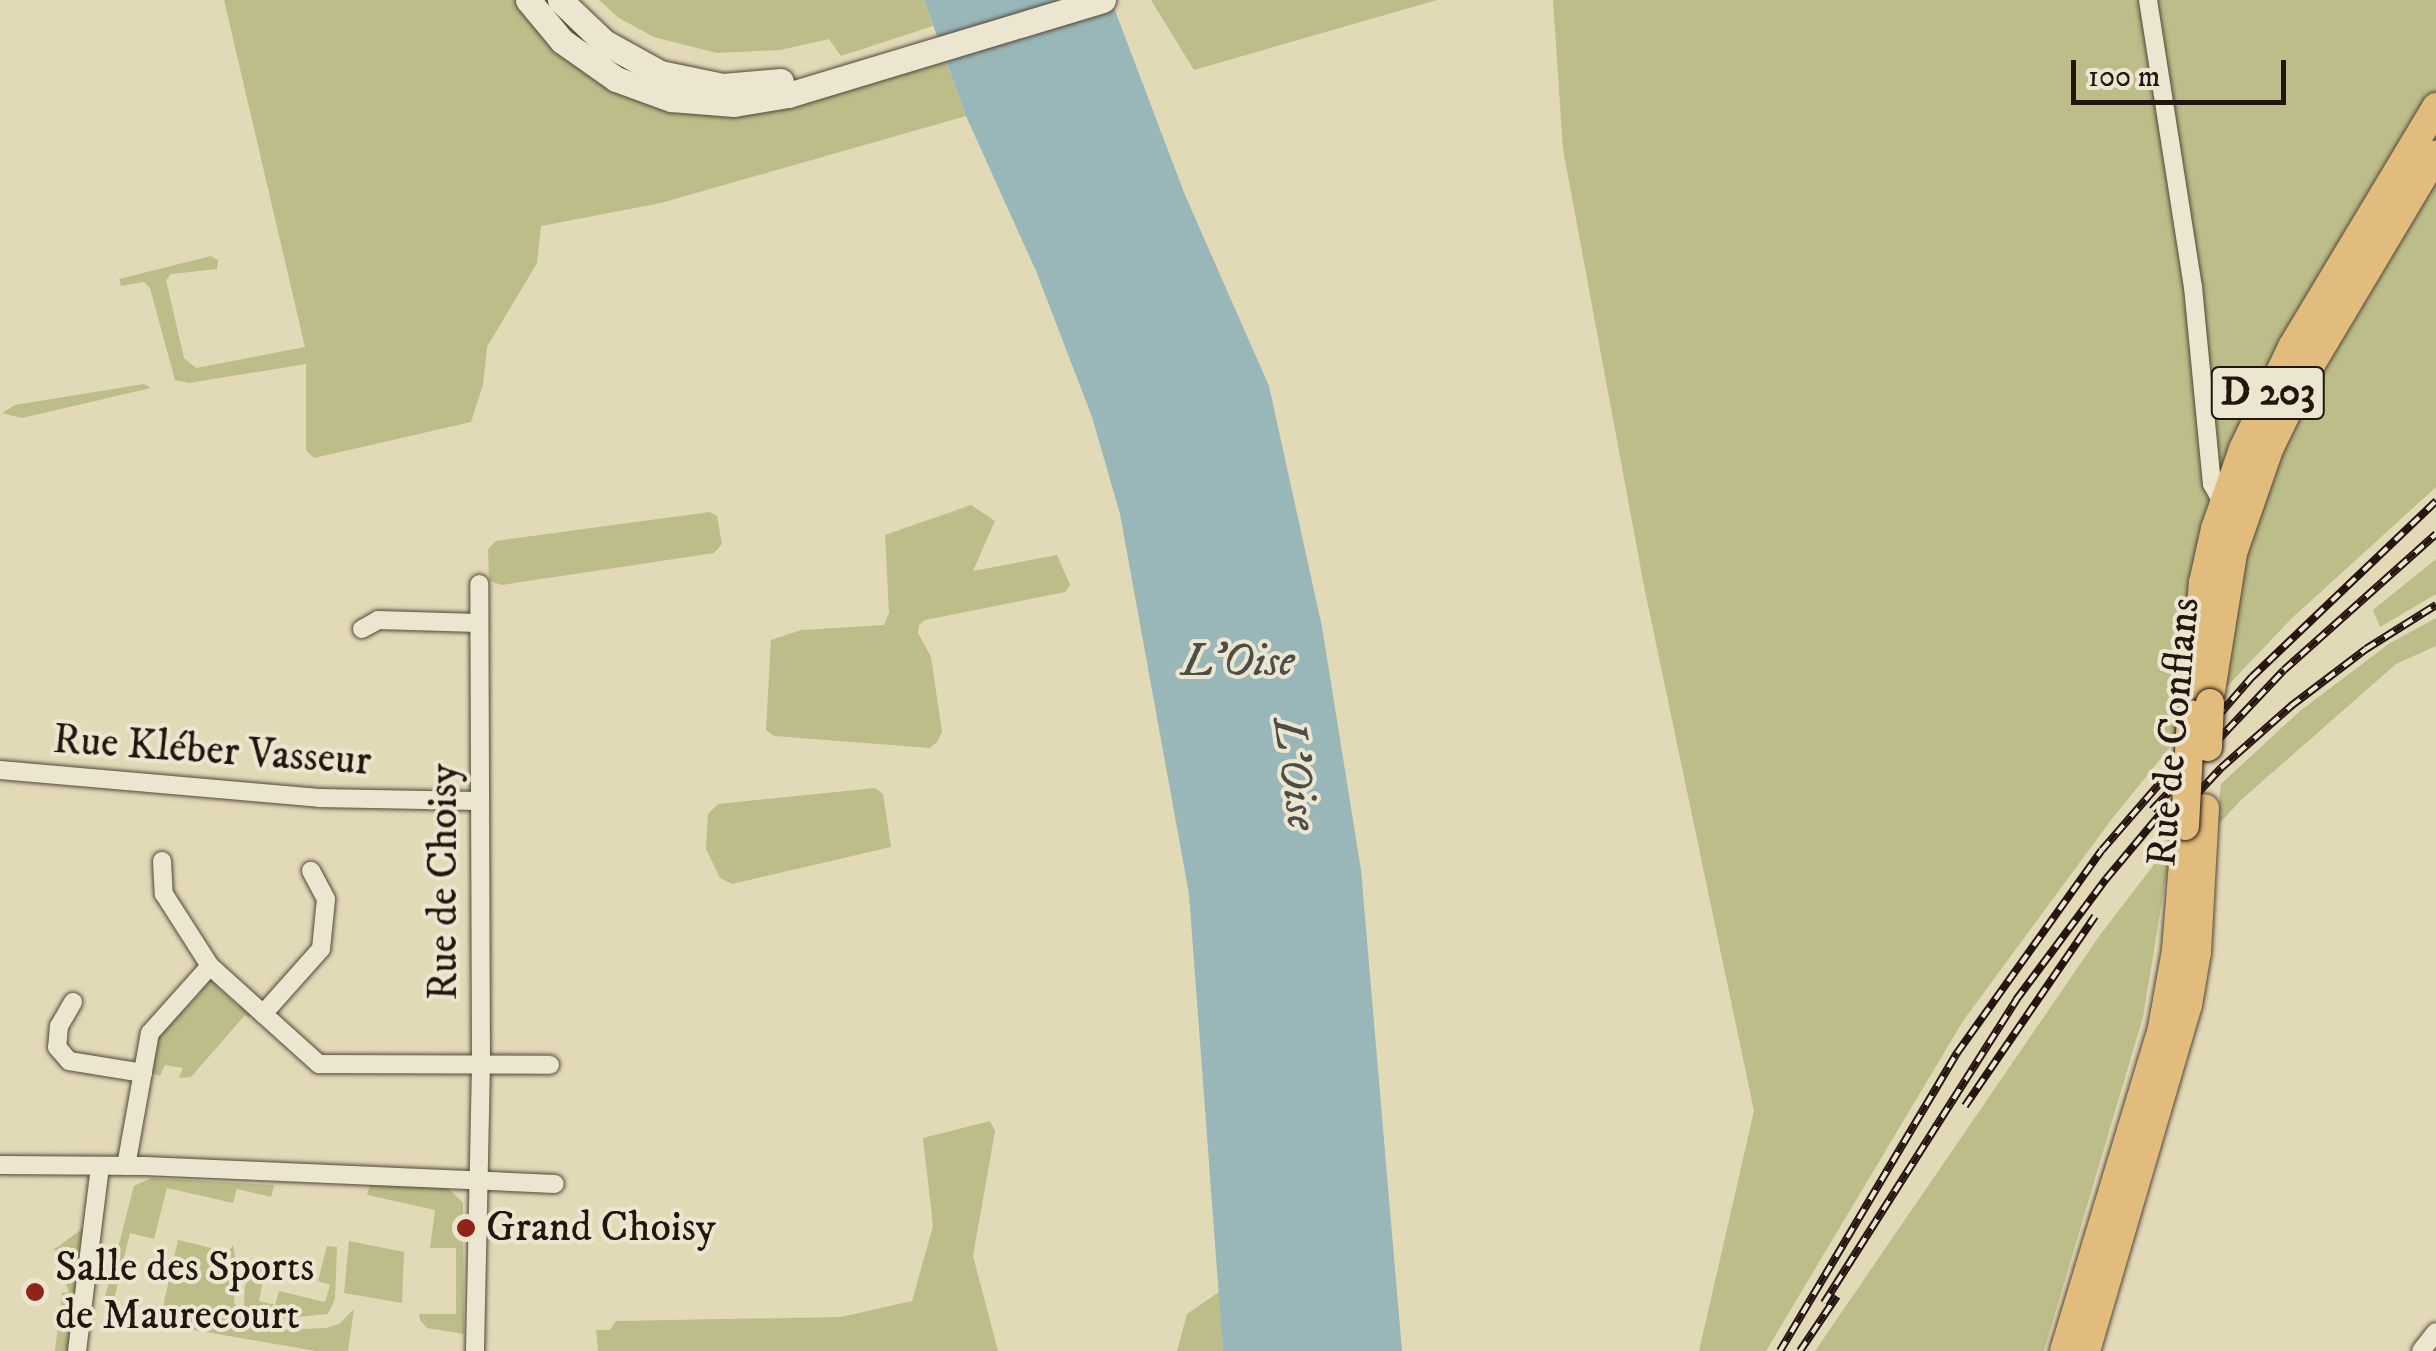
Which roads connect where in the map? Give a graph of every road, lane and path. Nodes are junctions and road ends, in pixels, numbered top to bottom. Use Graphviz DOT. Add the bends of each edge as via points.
graph roads {
  1 [pos="528,0"];
  2 [pos="560,0"];
  3 [pos="1059,0"];
  4 [pos="1103,0"];
  5 [pos="2148,0"];
  6 [pos="1026,16"];
  7 [pos="850,70"];
  8 [pos="2436,107"];
  9 [pos="2436,156"];
  10 [pos="2248,435"];
  11 [pos="2211,454"];
  12 [pos="2223,504"];
  13 [pos="479,584"];
  14 [pos="478,622"];
  15 [pos="362,629"];
  16 [pos="2200,708"];
  17 [pos="0,770"];
  18 [pos="478,801"];
  19 [pos="2195,817"];
  20 [pos="162,861"];
  21 [pos="311,870"];
  22 [pos="210,966"];
  23 [pos="73,1002"];
  24 [pos="263,1014"];
  25 [pos="550,1065"];
  26 [pos="481,1068"];
  27 [pos="143,1073"];
  28 [pos="0,1165"];
  29 [pos="100,1166"];
  30 [pos="126,1166"];
  31 [pos="478,1180"];
  32 [pos="555,1184"];
  33 [pos="2436,1332"];
  34 [pos="77,1351"];
  35 [pos="475,1351"];
  36 [pos="2064,1351"];
  37 [pos="2086,1351"];
  38 [pos="2421,1351"];
  1 -- 7 [label="main road" via="578,55 657,96 747,103"];
  2 -- 7 [label="main road" via="620,53 691,82 759,85"];
  3 -- 6 [label="main road"];
  4 -- 6 [label="main road"];
  5 -- 11 [label="street, Rue de Conflans"];
  6 -- 7 [label="main road"];
  8 -- 10 [label="main road, Rue de Conflans / D 203" via="2292,346"];
  9 -- 16 [label="main road, Rue de Conflans / D 203" via="2307,371 2265,460 2226,581"];
  10 -- 11 [label="street" via="2227,456"];
  10 -- 12 [label="main road, Rue de Conflans / D 203"];
  11 -- 12 [label="street, Rue de Conflans" via="2212,484"];
  12 -- 16 [label="main road, Rue de Conflans / D 203" via="2198,612"];
  13 -- 14 [label="street, Rue de Choisy"];
  14 -- 15 [label="street" via="378,620"];
  14 -- 18 [label="street, Rue de Choisy"];
  16 -- 19 [label="main road, Rue de Conflans / D 203, bridge"];
  17 -- 18 [label="street, Rue Kléber Vasseur" via="319,798"];
  18 -- 26 [label="street, Rue de Choisy"];
  19 -- 36 [label="main road, Rue de Conflans / D 203" via="2162,1028"];
  19 -- 37 [label="main road, Rue de Conflans / D 203" via="2197,952 2188,1004"];
  20 -- 22 [label="street" via="164,894"];
  21 -- 24 [label="street" via="326,898 320,949"];
  22 -- 24 [label="street"];
  22 -- 27 [label="street" via="150,1033"];
  23 -- 27 [label="street" via="59,1026 57,1047 69,1062"];
  24 -- 26 [label="street" via="326,1066"];
  25 -- 26 [label="street"];
  26 -- 31 [label="street, Rue de Choisy"];
  27 -- 30 [label="street"];
  28 -- 29 [label="street"];
  29 -- 30 [label="street"];
  29 -- 34 [label="street"];
  30 -- 31 [label="street"];
  31 -- 32 [label="street"];
  31 -- 35 [label="street, Rue de Choisy"];
  33 -- 38 [label="street"];
}
